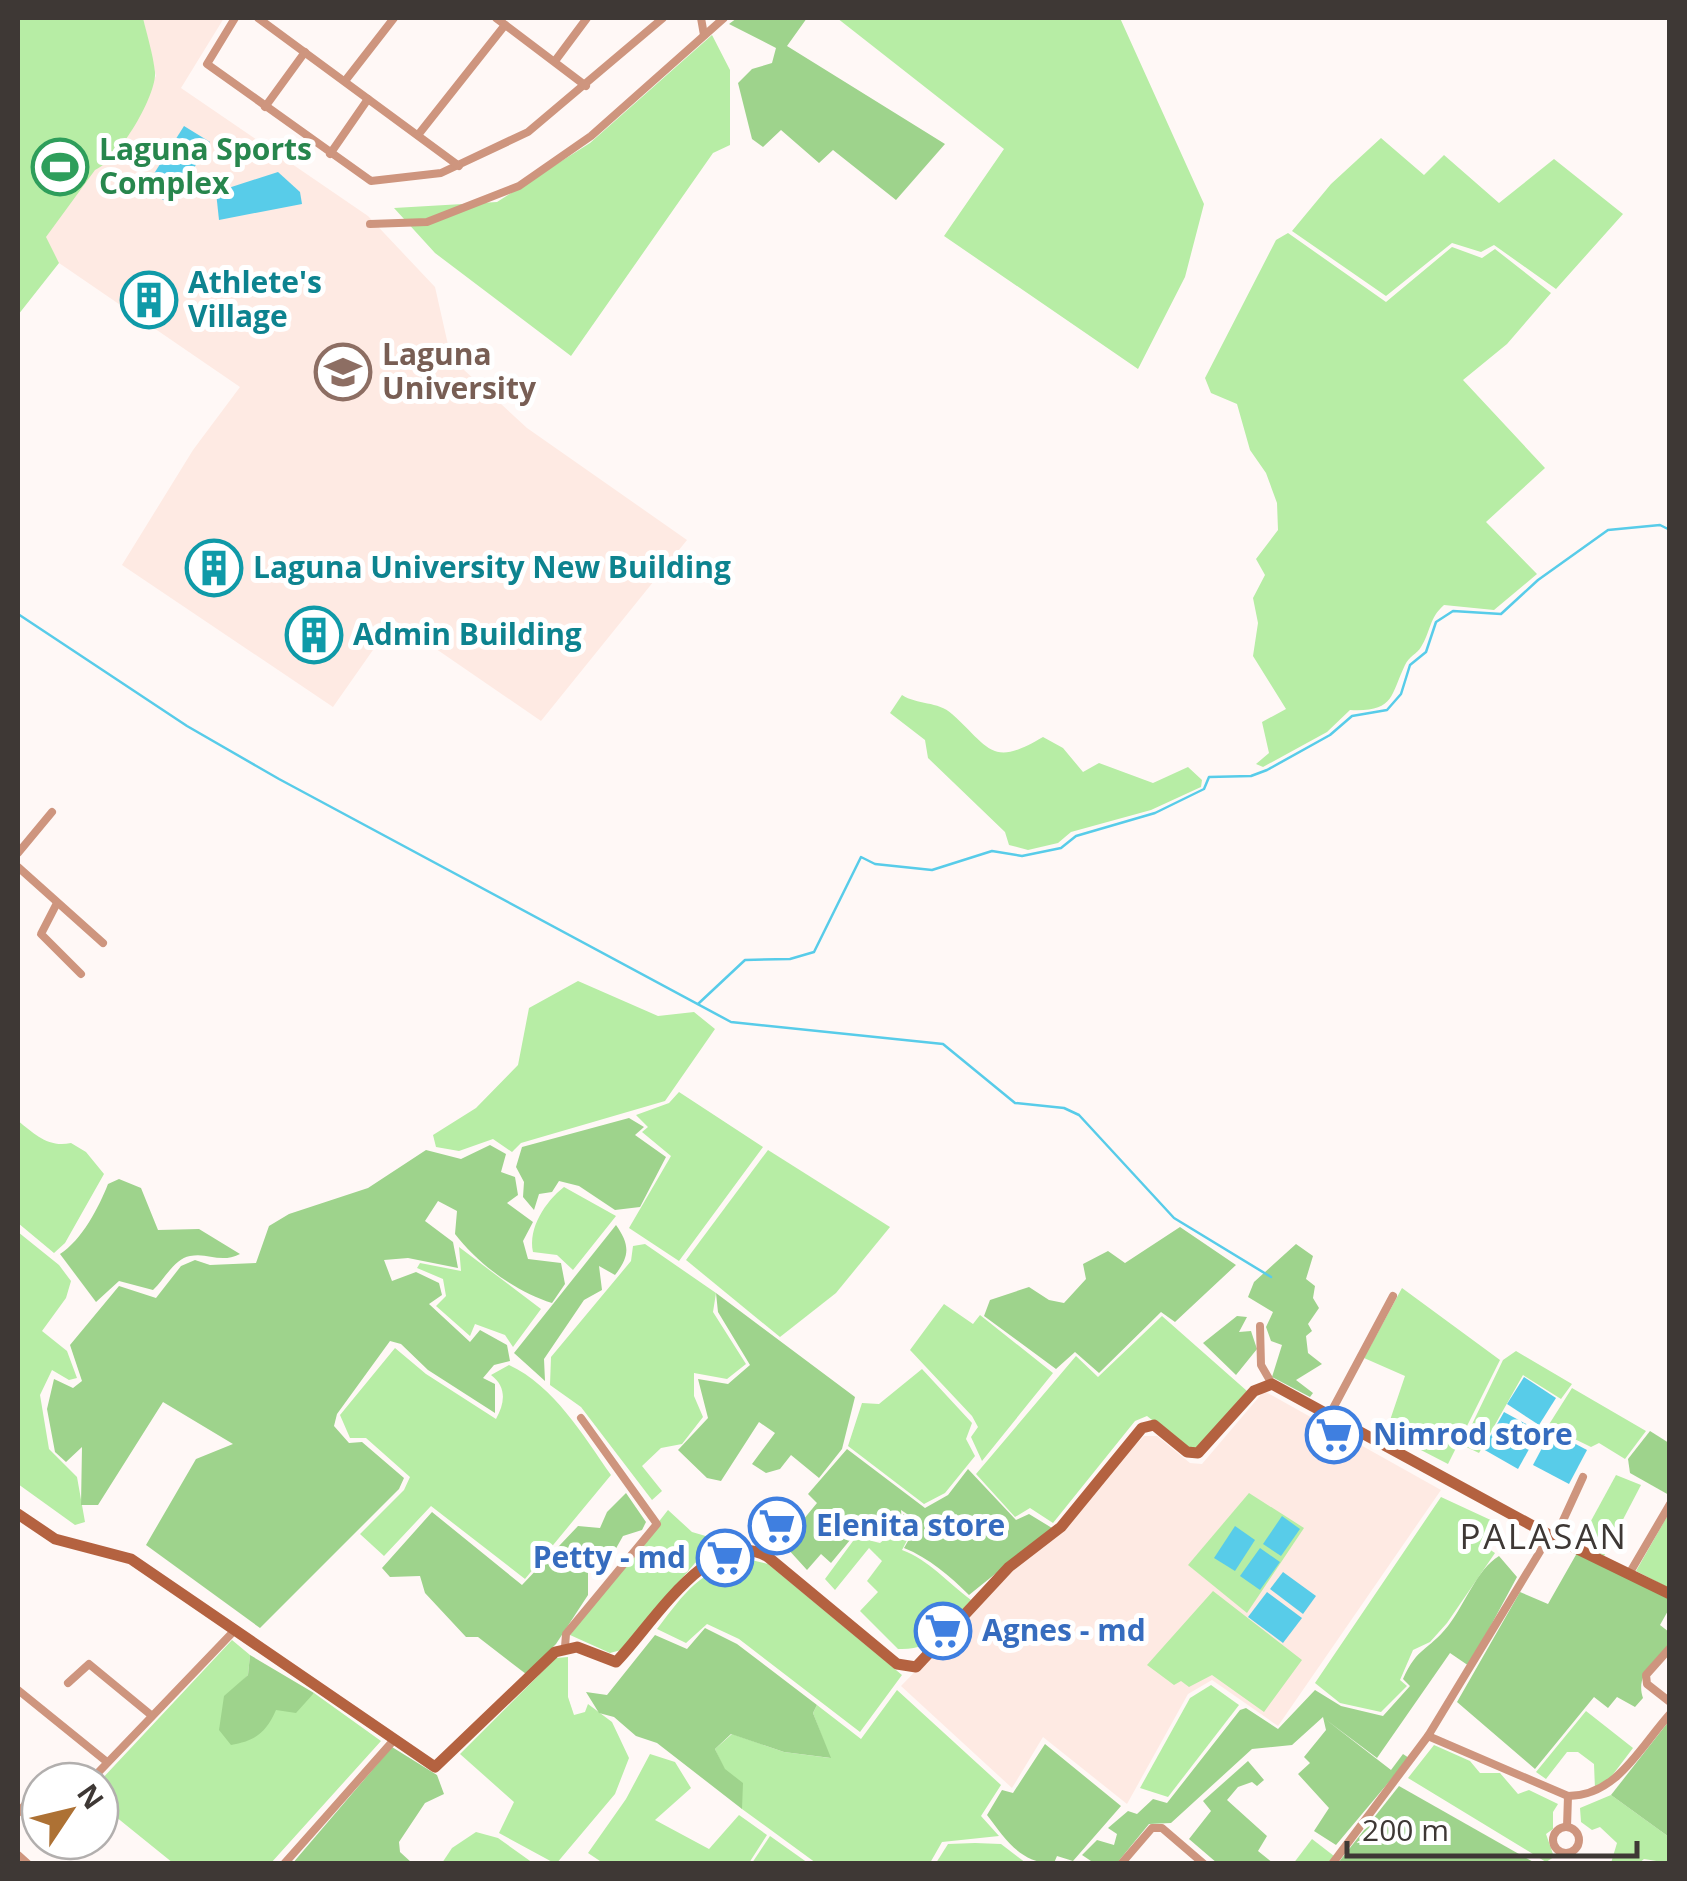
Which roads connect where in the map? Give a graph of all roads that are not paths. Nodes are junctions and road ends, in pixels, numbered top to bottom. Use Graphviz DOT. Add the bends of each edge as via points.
graph roads {
  1 [pos="235,18"];
  2 [pos="258,18"];
  3 [pos="281,18"];
  4 [pos="394,18"];
  5 [pos="496,18"];
  6 [pos="588,18"];
  7 [pos="663,18"];
  8 [pos="701,18"];
  9 [pos="724,18"];
  10 [pos="505,25"];
  11 [pos="273,28"];
  12 [pos="704,35"];
  13 [pos="305,52"];
  14 [pos="555,61"];
  15 [pos="344,81"];
  16 [pos="586,86"];
  17 [pos="368,99"];
  18 [pos="265,106"];
  19 [pos="418,135"];
  20 [pos="330,154"];
  21 [pos="459,166"];
  22 [pos="370,224"];
  23 [pos="52,812"];
  24 [pos="18,853"];
  25 [pos="18,867"];
  26 [pos="57,903"];
  27 [pos="103,943"];
  28 [pos="81,974"];
  29 [pos="1393,1296"];
  30 [pos="1260,1326"];
  31 [pos="1272,1384"];
  32 [pos="1330,1414"];
  33 [pos="581,1418"];
  34 [pos="1583,1477"];
  35 [pos="1670,1504"];
  36 [pos="18,1514"];
  37 [pos="1553,1536"];
  38 [pos="1628,1574"];
  39 [pos="1670,1594"];
  40 [pos="233,1632"];
  41 [pos="565,1647"];
  42 [pos="1670,1648"];
  43 [pos="68,1682"];
  44 [pos="18,1690"];
  45 [pos="1670,1702"];
  46 [pos="1670,1714"];
  47 [pos="151,1715"];
  48 [pos="1428,1736"];
  49 [pos="394,1741"];
  50 [pos="105,1761"];
  51 [pos="107,1761"];
  52 [pos="1568,1796"];
  53 [pos="1566,1827"];
  54 [pos="18,1855"];
  55 [pos="28,1864"];
  56 [pos="284,1864"];
  57 [pos="1121,1864"];
  58 [pos="1204,1864"];
  59 [pos="1332,1864"];
  1 -- 18 [label="street" via="206,64"];
  2 -- 11 [label="street"];
  3 -- 11 [label="street"];
  4 -- 15 [label="street"];
  5 -- 10 [label="street"];
  6 -- 14 [label="street"];
  7 -- 16 [label="street"];
  8 -- 12 [label="street"];
  9 -- 12 [label="street"];
  10 -- 14 [label="street"];
  10 -- 19 [label="street"];
  11 -- 13 [label="street"];
  12 -- 22 [label="street" via="591,136 519,186 428,222"];
  13 -- 15 [label="street"];
  13 -- 18 [label="street"];
  14 -- 16 [label="street"];
  15 -- 17 [label="street"];
  16 -- 21 [label="street" via="528,132"];
  17 -- 19 [label="street"];
  17 -- 20 [label="street"];
  18 -- 20 [label="street"];
  19 -- 21 [label="street"];
  20 -- 21 [label="street" via="370,180"];
  23 -- 24 [label="street"];
  25 -- 26 [label="street"];
  26 -- 27 [label="street"];
  26 -- 28 [label="street" via="41,934"];
  29 -- 32 [label="street"];
  30 -- 31 [label="street" via="1261,1365"];
  31 -- 32 [label="street"];
  31 -- 41 [label="street" via="1254,1391 1198,1454 1154,1425 1142,1428 1060,1526 1008,1567 916,1667 897,1664 768,1557 750,1550 704,1564 614,1663"];
  32 -- 37 [label="street"];
  33 -- 41 [label="street" via="657,1524 566,1634"];
  34 -- 37 [label="street"];
  35 -- 38 [label="street"];
  36 -- 40 [label="street" via="65,1543 124,1554"];
  37 -- 38 [label="street"];
  37 -- 48 [label="street"];
  38 -- 39 [label="street"];
  40 -- 47 [label="street"];
  40 -- 49 [label="street"];
  41 -- 49 [label="street" via="438,1766"];
  42 -- 45 [label="street" via="1646,1676"];
  43 -- 47 [label="street" via="89,1664"];
  44 -- 50 [label="street"];
  46 -- 52 [label="street" via="1610,1784 1587,1796"];
  47 -- 51 [label="street"];
  48 -- 52 [label="street"];
  48 -- 59 [label="street"];
  49 -- 56 [label="street"];
  52 -- 53 [label="street"];
  54 -- 55 [label="street"];
  57 -- 58 [label="street" via="1152,1828 1162,1828"];
}
